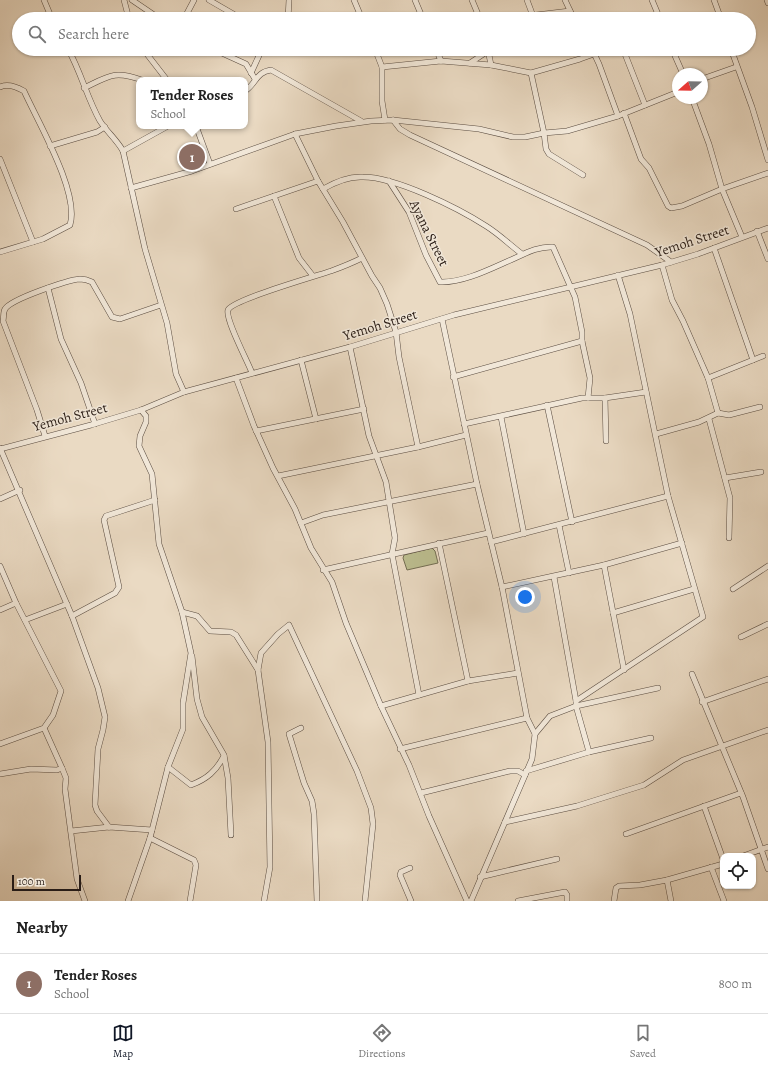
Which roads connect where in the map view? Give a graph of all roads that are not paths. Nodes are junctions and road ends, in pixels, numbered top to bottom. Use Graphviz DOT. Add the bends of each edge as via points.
graph roads {
  1 [pos="44,0"];
  2 [pos="124,0"];
  3 [pos="132,0"];
  4 [pos="138,0"];
  5 [pos="194,0"];
  6 [pos="210,0"];
  7 [pos="289,0"];
  8 [pos="354,0"];
  9 [pos="415,0"];
  10 [pos="472,0"];
  11 [pos="528,0"];
  12 [pos="565,0"];
  13 [pos="652,0"];
  14 [pos="715,0"];
  15 [pos="767,0"];
  16 [pos="768,3"];
  17 [pos="127,11"];
  18 [pos="570,11"];
  19 [pos="49,12"];
  20 [pos="150,12"];
  21 [pos="155,12"];
  22 [pos="188,12"];
  23 [pos="230,12"];
  24 [pos="288,12"];
  25 [pos="359,12"];
  26 [pos="420,12"];
  27 [pos="477,12"];
  28 [pos="532,12"];
  29 [pos="563,12"];
  30 [pos="657,12"];
  31 [pos="719,12"];
  32 [pos="71,56"];
  33 [pos="148,56"];
  34 [pos="229,56"];
  35 [pos="259,56"];
  36 [pos="378,56"];
  37 [pos="439,56"];
  38 [pos="480,56"];
  39 [pos="489,56"];
  40 [pos="586,56"];
  41 [pos="595,56"];
  42 [pos="626,56"];
  43 [pos="675,56"];
  44 [pos="732,56"];
  45 [pos="441,60"];
  46 [pos="470,63"];
  47 [pos="491,65"];
  48 [pos="382,66"];
  49 [pos="736,67"];
  50 [pos="680,68"];
  51 [pos="251,73"];
  52 [pos="531,73"];
  53 [pos="165,77"];
  54 [pos="708,77"];
  55 [pos="136,78"];
  56 [pos="255,79"];
  57 [pos="0,87"];
  58 [pos="248,87"];
  59 [pos="84,88"];
  60 [pos="672,94"];
  61 [pos="694,104"];
  62 [pos="645,105"];
  63 [pos="624,113"];
  64 [pos="618,116"];
  65 [pos="385,120"];
  66 [pos="393,120"];
  67 [pos="362,122"];
  68 [pos="105,127"];
  69 [pos="163,129"];
  70 [pos="197,129"];
  71 [pos="544,133"];
  72 [pos="295,134"];
  73 [pos="50,146"];
  74 [pos="123,151"];
  75 [pos="0,159"];
  76 [pos="768,160"];
  77 [pos="210,164"];
  78 [pos="768,173"];
  79 [pos="583,175"];
  80 [pos="318,181"];
  81 [pos="389,181"];
  82 [pos="131,188"];
  83 [pos="323,189"];
  84 [pos="722,189"];
  85 [pos="274,196"];
  86 [pos="236,209"];
  87 [pos="768,228"];
  88 [pos="757,231"];
  89 [pos="742,237"];
  90 [pos="33,242"];
  91 [pos="714,248"];
  92 [pos="0,252"];
  93 [pos="522,254"];
  94 [pos="362,258"];
  95 [pos="768,259"];
  96 [pos="671,262"];
  97 [pos="662,265"];
  98 [pos="618,275"];
  99 [pos="313,276"];
  100 [pos="572,285"];
  101 [pos="48,288"];
  102 [pos="161,306"];
  103 [pos="442,319"];
  104 [pos="396,332"];
  105 [pos="582,341"];
  106 [pos="350,347"];
  107 [pos="763,356"];
  108 [pos="301,360"];
  109 [pos="753,360"];
  110 [pos="252,373"];
  111 [pos="453,377"];
  112 [pos="236,378"];
  113 [pos="708,378"];
  114 [pos="184,392"];
  115 [pos="646,392"];
  116 [pos="588,398"];
  117 [pos="605,398"];
  118 [pos="547,405"];
  119 [pos="760,407"];
  120 [pos="364,409"];
  121 [pos="141,410"];
  122 [pos="718,413"];
  123 [pos="501,417"];
  124 [pos="708,418"];
  125 [pos="316,419"];
  126 [pos="95,424"];
  127 [pos="464,424"];
  128 [pos="256,431"];
  129 [pos="466,434"];
  130 [pos="656,434"];
  131 [pos="45,436"];
  132 [pos="606,441"];
  133 [pos="418,447"];
  134 [pos="0,449"];
  135 [pos="376,455"];
  136 [pos="762,472"];
  137 [pos="278,476"];
  138 [pos="725,478"];
  139 [pos="477,484"];
  140 [pos="20,490"];
  141 [pos="668,496"];
  142 [pos="0,499"];
  143 [pos="155,500"];
  144 [pos="389,502"];
  145 [pos="572,522"];
  146 [pos="301,523"];
  147 [pos="559,525"];
  148 [pos="488,533"];
  149 [pos="524,534"];
  150 [pos="729,538"];
  151 [pos="490,542"];
  152 [pos="439,543"];
  153 [pos="682,543"];
  154 [pos="392,554"];
  155 [pos="604,565"];
  156 [pos="0,566"];
  157 [pos="768,566"];
  158 [pos="323,570"];
  159 [pos="569,573"];
  160 [pos="554,576"];
  161 [pos="502,586"];
  162 [pos="694,589"];
  163 [pos="733,589"];
  164 [pos="16,603"];
  165 [pos="67,604"];
  166 [pos="0,610"];
  167 [pos="182,612"];
  168 [pos="614,613"];
  169 [pos="72,616"];
  170 [pos="25,620"];
  171 [pos="768,624"];
  172 [pos="741,637"];
  173 [pos="192,653"];
  174 [pos="258,670"];
  175 [pos="624,670"];
  176 [pos="518,672"];
  177 [pos="692,674"];
  178 [pos="768,679"];
  179 [pos="468,681"];
  180 [pos="658,688"];
  181 [pos="419,695"];
  182 [pos="702,702"];
  183 [pos="576,703"];
  184 [pos="381,706"];
  185 [pos="527,718"];
  186 [pos="44,728"];
  187 [pos="301,728"];
  188 [pos="768,730"];
  189 [pos="535,734"];
  190 [pos="651,738"];
  191 [pos="0,744"];
  192 [pos="720,746"];
  193 [pos="400,749"];
  194 [pos="588,752"];
  195 [pos="224,755"];
  196 [pos="168,767"];
  197 [pos="62,768"];
  198 [pos="525,773"];
  199 [pos="0,774"];
  200 [pos="421,792"];
  201 [pos="741,793"];
  202 [pos="704,806"];
  203 [pos="505,822"];
  204 [pos="109,827"];
  205 [pos="152,830"];
  206 [pos="70,831"];
  207 [pos="626,834"];
  208 [pos="231,835"];
  209 [pos="150,838"];
  210 [pos="768,846"];
  211 [pos="761,849"];
  212 [pos="721,853"];
  213 [pos="751,853"];
  214 [pos="557,859"];
  215 [pos="720,865"];
  216 [pos="410,868"];
  217 [pos="710,868"];
  218 [pos="768,868"];
  219 [pos="480,877"];
  220 [pos="667,880"];
  221 [pos="85,901"];
  222 [pos="128,901"];
  223 [pos="190,901"];
  224 [pos="264,901"];
  225 [pos="317,901"];
  226 [pos="365,901"];
  227 [pos="411,901"];
  228 [pos="468,901"];
  229 [pos="471,901"];
  230 [pos="518,901"];
  231 [pos="567,901"];
  232 [pos="614,901"];
  233 [pos="670,901"];
  234 [pos="724,901"];
  1 -- 19 [label="street"];
  2 -- 17 [label="street"];
  3 -- 17 [label="street"];
  3 -- 20 [label="street"];
  4 -- 21 [label="street"];
  5 -- 22 [label="street"];
  6 -- 23 [label="street"];
  7 -- 24 [label="street"];
  8 -- 25 [label="street"];
  9 -- 26 [label="street"];
  10 -- 27 [label="street"];
  11 -- 28 [label="street"];
  12 -- 18 [label="street"];
  13 -- 30 [label="street"];
  14 -- 31 [label="street"];
  15 -- 16 [label="street"];
  18 -- 29 [label="street"];
  32 -- 59 [label="street"];
  33 -- 53 [label="street"];
  34 -- 51 [label="street" via="246,64"];
  35 -- 51 [label="street"];
  36 -- 48 [label="street"];
  37 -- 45 [label="street"];
  38 -- 46 [label="street"];
  39 -- 47 [label="street"];
  40 -- 52 [label="street" via="580,60"];
  41 -- 64 [label="street"];
  42 -- 62 [label="street"];
  43 -- 50 [label="street"];
  44 -- 49 [label="street"];
  45 -- 46 [label="street"];
  45 -- 48 [label="street"];
  46 -- 47 [label="street"];
  47 -- 52 [label="street"];
  48 -- 65 [label="street"];
  49 -- 54 [label="street"];
  49 -- 76 [label="street" via="752,107"];
  51 -- 56 [label="street"];
  52 -- 71 [label="street"];
  55 -- 59 [label="street" via="112,75"];
  56 -- 58 [label="street"];
  56 -- 67 [label="street" via="260,73 271,70"];
  57 -- 73 [label="street" via="16,87 24,91"];
  59 -- 68 [label="street"];
  60 -- 62 [label="street"];
  61 -- 84 [label="street"];
  62 -- 63 [label="street"];
  63 -- 64 [label="street"];
  63 -- 84 [label="street" via="641,159 649,168 668,206 682,206"];
  64 -- 71 [label="street" via="567,131"];
  65 -- 66 [label="street"];
  65 -- 67 [label="street"];
  66 -- 71 [label="street" via="479,129 513,137"];
  66 -- 96 [label="street" via="400,129 410,135 646,245"];
  67 -- 72 [label="street"];
  68 -- 73 [label="street"];
  68 -- 74 [label="street"];
  69 -- 74 [label="street"];
  70 -- 77 [label="street"];
  71 -- 79 [label="street" via="549,154"];
  72 -- 77 [label="street"];
  72 -- 80 [label="street"];
  73 -- 90 [label="street" via="65,180 73,215 70,225"];
  74 -- 82 [label="street"];
  75 -- 90 [label="street"];
  77 -- 82 [label="street"];
  78 -- 84 [label="street"];
  80 -- 83 [label="street"];
  80 -- 85 [label="street"];
  81 -- 83 [label="street" via="361,176 337,181"];
  81 -- 93 [label="street" via="406,186 486,226"];
  81 -- 93 [label="street, Ayana Street" via="409,212 440,282 467,277"];
  82 -- 102 [label="street"];
  83 -- 94 [label="street"];
  84 -- 89 [label="street"];
  85 -- 86 [label="street"];
  85 -- 99 [label="street" via="299,258"];
  87 -- 88 [label="street, Yemoh Street"];
  88 -- 89 [label="street, Yemoh Street"];
  88 -- 95 [label="street"];
  89 -- 91 [label="street, Yemoh Street"];
  90 -- 92 [label="street"];
  91 -- 96 [label="street, Yemoh Street"];
  91 -- 109 [label="street"];
  93 -- 100 [label="street" via="553,247"];
  94 -- 99 [label="street"];
  94 -- 104 [label="street" via="380,288"];
  96 -- 97 [label="street, Yemoh Street"];
  97 -- 98 [label="street, Yemoh Street"];
  97 -- 113 [label="street" via="672,300 684,321"];
  98 -- 100 [label="street, Yemoh Street"];
  98 -- 115 [label="street" via="630,314"];
  99 -- 110 [label="street" via="248,299 228,309 231,325"];
  100 -- 103 [label="street, Yemoh Street"];
  100 -- 105 [label="street"];
  101 -- 102 [label="street" via="79,279 92,282 115,319"];
  101 -- 126 [label="street" via="60,339 81,383"];
  101 -- 131 [label="street" via="10,304 4,309 3,321"];
  102 -- 114 [label="street" via="167,323 176,374"];
  103 -- 104 [label="street, Yemoh Street"];
  103 -- 111 [label="street"];
  104 -- 106 [label="street, Yemoh Street"];
  104 -- 133 [label="street"];
  105 -- 111 [label="street"];
  105 -- 116 [label="street" via="590,378"];
  106 -- 108 [label="street, Yemoh Street"];
  106 -- 120 [label="street"];
  107 -- 109 [label="street"];
  108 -- 110 [label="street, Yemoh Street"];
  108 -- 125 [label="street"];
  109 -- 113 [label="street"];
  110 -- 112 [label="street, Yemoh Street"];
  111 -- 127 [label="street"];
  112 -- 114 [label="street, Yemoh Street"];
  112 -- 128 [label="street"];
  113 -- 122 [label="street"];
  114 -- 121 [label="street, Yemoh Street"];
  115 -- 117 [label="street"];
  115 -- 130 [label="street"];
  116 -- 117 [label="street"];
  116 -- 118 [label="street"];
  117 -- 132 [label="street"];
  118 -- 123 [label="street"];
  118 -- 145 [label="street"];
  119 -- 122 [label="street" via="729,415"];
  120 -- 125 [label="street"];
  120 -- 135 [label="street"];
  121 -- 126 [label="street, Yemoh Street"];
  121 -- 143 [label="street" via="146,416 146,422 139,446 152,474"];
  122 -- 124 [label="street"];
  123 -- 127 [label="street"];
  123 -- 149 [label="street"];
  124 -- 130 [label="street"];
  124 -- 138 [label="street"];
  125 -- 128 [label="street"];
  126 -- 131 [label="street, Yemoh Street"];
  127 -- 129 [label="street"];
  128 -- 137 [label="street"];
  129 -- 133 [label="street"];
  129 -- 139 [label="street"];
  130 -- 141 [label="street"];
  131 -- 134 [label="street, Yemoh Street"];
  133 -- 135 [label="street"];
  134 -- 140 [label="street"];
  135 -- 137 [label="street"];
  135 -- 144 [label="street" via="386,482"];
  136 -- 138 [label="street"];
  137 -- 146 [label="street"];
  138 -- 150 [label="street" via="730,498"];
  139 -- 144 [label="street"];
  139 -- 148 [label="street"];
  140 -- 142 [label="street"];
  140 -- 165 [label="street"];
  141 -- 145 [label="street"];
  141 -- 153 [label="street"];
  143 -- 167 [label="street" via="159,544"];
  143 -- 169 [label="street" via="106,516 104,520 119,587 115,593"];
  144 -- 146 [label="street" via="323,515"];
  144 -- 154 [label="street" via="395,538"];
  145 -- 147 [label="street"];
  146 -- 158 [label="street"];
  147 -- 149 [label="street"];
  147 -- 159 [label="street"];
  148 -- 151 [label="street"];
  148 -- 152 [label="street"];
  149 -- 151 [label="street"];
  151 -- 161 [label="street"];
  152 -- 154 [label="street"];
  152 -- 179 [label="street"];
  153 -- 155 [label="street"];
  153 -- 162 [label="street"];
  154 -- 158 [label="street"];
  154 -- 181 [label="street"];
  155 -- 159 [label="street"];
  155 -- 168 [label="street"];
  156 -- 164 [label="street"];
  157 -- 163 [label="street"];
  158 -- 184 [label="street" via="332,582 346,623"];
  159 -- 160 [label="street"];
  160 -- 161 [label="street"];
  160 -- 183 [label="street"];
  161 -- 176 [label="street"];
  162 -- 168 [label="street"];
  162 -- 175 [label="street" via="703,617"];
  164 -- 166 [label="street"];
  164 -- 170 [label="street"];
  165 -- 169 [label="street"];
  165 -- 170 [label="street"];
  167 -- 173 [label="street"];
  167 -- 174 [label="street" via="197,616 210,632 231,632 236,635"];
  168 -- 175 [label="street"];
  169 -- 204 [label="street" via="95,676 105,717 98,749 95,806"];
  170 -- 186 [label="street" via="61,691 53,716"];
  171 -- 172 [label="street"];
  173 -- 195 [label="street" via="197,699 202,717"];
  173 -- 196 [label="street" via="183,703 183,730"];
  174 -- 224 [label="street" via="268,742 270,867"];
  174 -- 226 [label="street" via="261,654 288,625 357,770 371,808 373,824"];
  175 -- 183 [label="street"];
  176 -- 179 [label="street"];
  176 -- 185 [label="street"];
  177 -- 182 [label="street"];
  178 -- 182 [label="street"];
  179 -- 181 [label="street"];
  180 -- 183 [label="street"];
  181 -- 184 [label="street"];
  182 -- 192 [label="street"];
  183 -- 189 [label="street" via="550,716"];
  183 -- 194 [label="street"];
  184 -- 193 [label="street"];
  185 -- 189 [label="street"];
  185 -- 193 [label="street"];
  186 -- 191 [label="street"];
  186 -- 197 [label="street"];
  187 -- 225 [label="street" via="289,734 312,801"];
  188 -- 192 [label="street"];
  189 -- 198 [label="street" via="534,751"];
  190 -- 194 [label="street"];
  192 -- 201 [label="street"];
  192 -- 203 [label="street" via="674,764 644,784 585,804"];
  193 -- 200 [label="street"];
  194 -- 198 [label="street"];
  195 -- 196 [label="street" via="217,769 191,785"];
  195 -- 208 [label="street"];
  196 -- 205 [label="street"];
  197 -- 199 [label="street"];
  197 -- 206 [label="street" via="66,778"];
  198 -- 200 [label="street" via="510,771"];
  198 -- 203 [label="street"];
  200 -- 228 [label="street" via="429,816"];
  201 -- 202 [label="street"];
  201 -- 211 [label="street"];
  202 -- 207 [label="street"];
  202 -- 212 [label="street"];
  203 -- 219 [label="street"];
  204 -- 205 [label="street"];
  204 -- 206 [label="street"];
  205 -- 209 [label="street"];
  206 -- 221 [label="street" via="77,879"];
  209 -- 222 [label="street"];
  209 -- 223 [label="street" via="194,860 196,865"];
  210 -- 211 [label="street"];
  211 -- 213 [label="street"];
  211 -- 218 [label="street"];
  214 -- 219 [label="street"];
  215 -- 217 [label="street"];
  216 -- 227 [label="street" via="400,875"];
  217 -- 220 [label="street"];
  217 -- 234 [label="street"];
  219 -- 229 [label="street"];
  220 -- 232 [label="street" via="637,886 619,886 616,888"];
  220 -- 233 [label="street"];
  230 -- 231 [label="street" via="565,892"];
}
